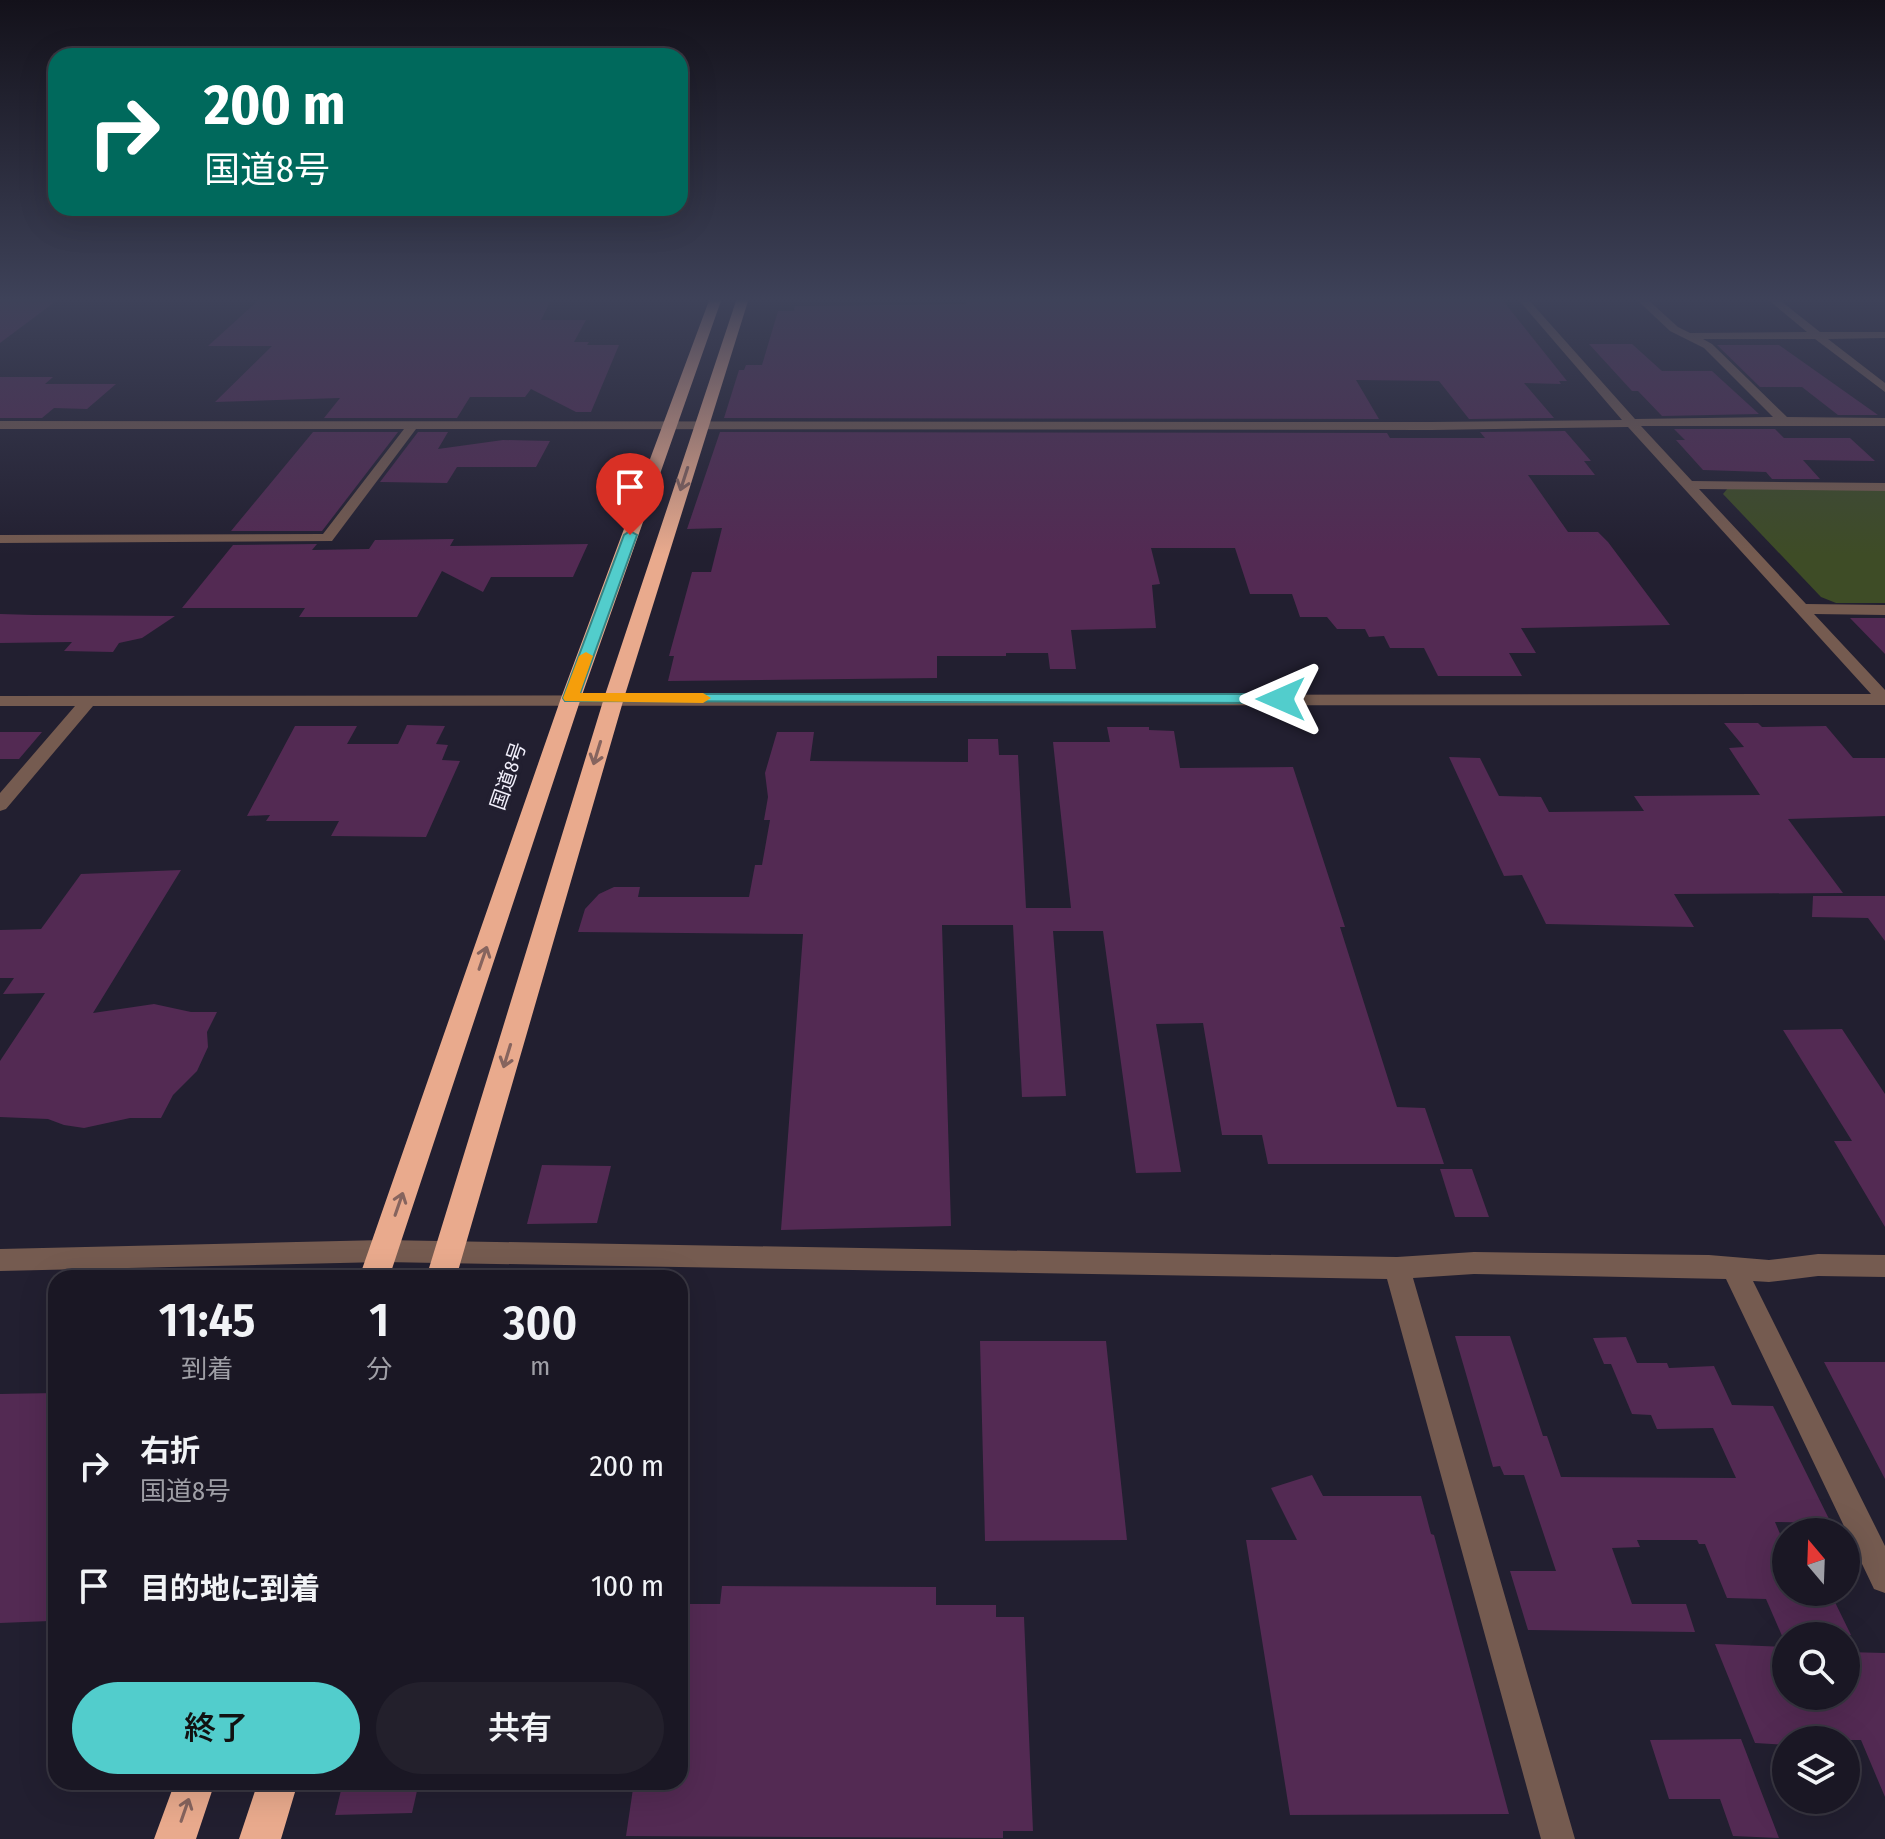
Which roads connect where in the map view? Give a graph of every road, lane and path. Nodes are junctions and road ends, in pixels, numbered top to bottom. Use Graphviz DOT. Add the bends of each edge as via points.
graph roads {
  1 [pos="685,384"];
  2 [pos="716,384"];
  3 [pos="1597,384"];
  4 [pos="1746,384"];
  5 [pos="1782,419"];
  6 [pos="1885,422"];
  7 [pos="0,425"];
  8 [pos="413,425"];
  9 [pos="1633,425"];
  10 [pos="670,426"];
  11 [pos="702,426"];
  12 [pos="1688,485"];
  13 [pos="1885,487"];
  14 [pos="0,539"];
  15 [pos="1804,609"];
  16 [pos="1885,610"];
  17 [pos="571,698"];
  18 [pos="614,698"];
  19 [pos="1885,699"];
  20 [pos="0,701"];
  21 [pos="88,701"];
  22 [pos="0,805"];
  23 [pos="383,1251"];
  24 [pos="449,1253"];
  25 [pos="0,1260"];
  26 [pos="1885,1266"];
  27 [pos="1397,1268"];
  28 [pos="377,1270"];
  29 [pos="444,1270"];
  30 [pos="1735,1270"];
  31 [pos="1885,1578"];
  32 [pos="192,1790"];
  33 [pos="275,1790"];
  34 [pos="175,1839"];
  35 [pos="260,1839"];
  36 [pos="1558,1839"];
  1 -- 10 [label="highway, 国道8号"];
  2 -- 11 [label="highway"];
  3 -- 9 [label="street"];
  4 -- 5 [label="street"];
  5 -- 6 [label="street"];
  5 -- 9 [label="street"];
  7 -- 8 [label="street"];
  8 -- 10 [label="street"];
  8 -- 14 [label="street" via="327,538"];
  9 -- 11 [label="street"];
  9 -- 12 [label="street"];
  10 -- 11 [label="street"];
  10 -- 17 [label="highway, 国道8号"];
  11 -- 18 [label="highway, one-way"];
  12 -- 13 [label="street"];
  12 -- 15 [label="street"];
  15 -- 16 [label="street"];
  15 -- 19 [label="street"];
  17 -- 18 [label="street"];
  17 -- 21 [label="street"];
  23 -- 17 [label="highway, 国道8号, one-way"];
  18 -- 19 [label="street"];
  18 -- 24 [label="highway, one-way"];
  20 -- 21 [label="street"];
  21 -- 22 [label="street"];
  23 -- 24 [label="street"];
  23 -- 25 [label="street"];
  23 -- 28 [label="highway, 国道8号"];
  24 -- 27 [label="street"];
  24 -- 29 [label="highway"];
  26 -- 30 [label="street"];
  27 -- 30 [label="street" via="1474,1263"];
  27 -- 36 [label="street"];
  30 -- 31 [label="street"];
  34 -- 32 [label="highway, one-way"];
  33 -- 35 [label="highway"];
}
